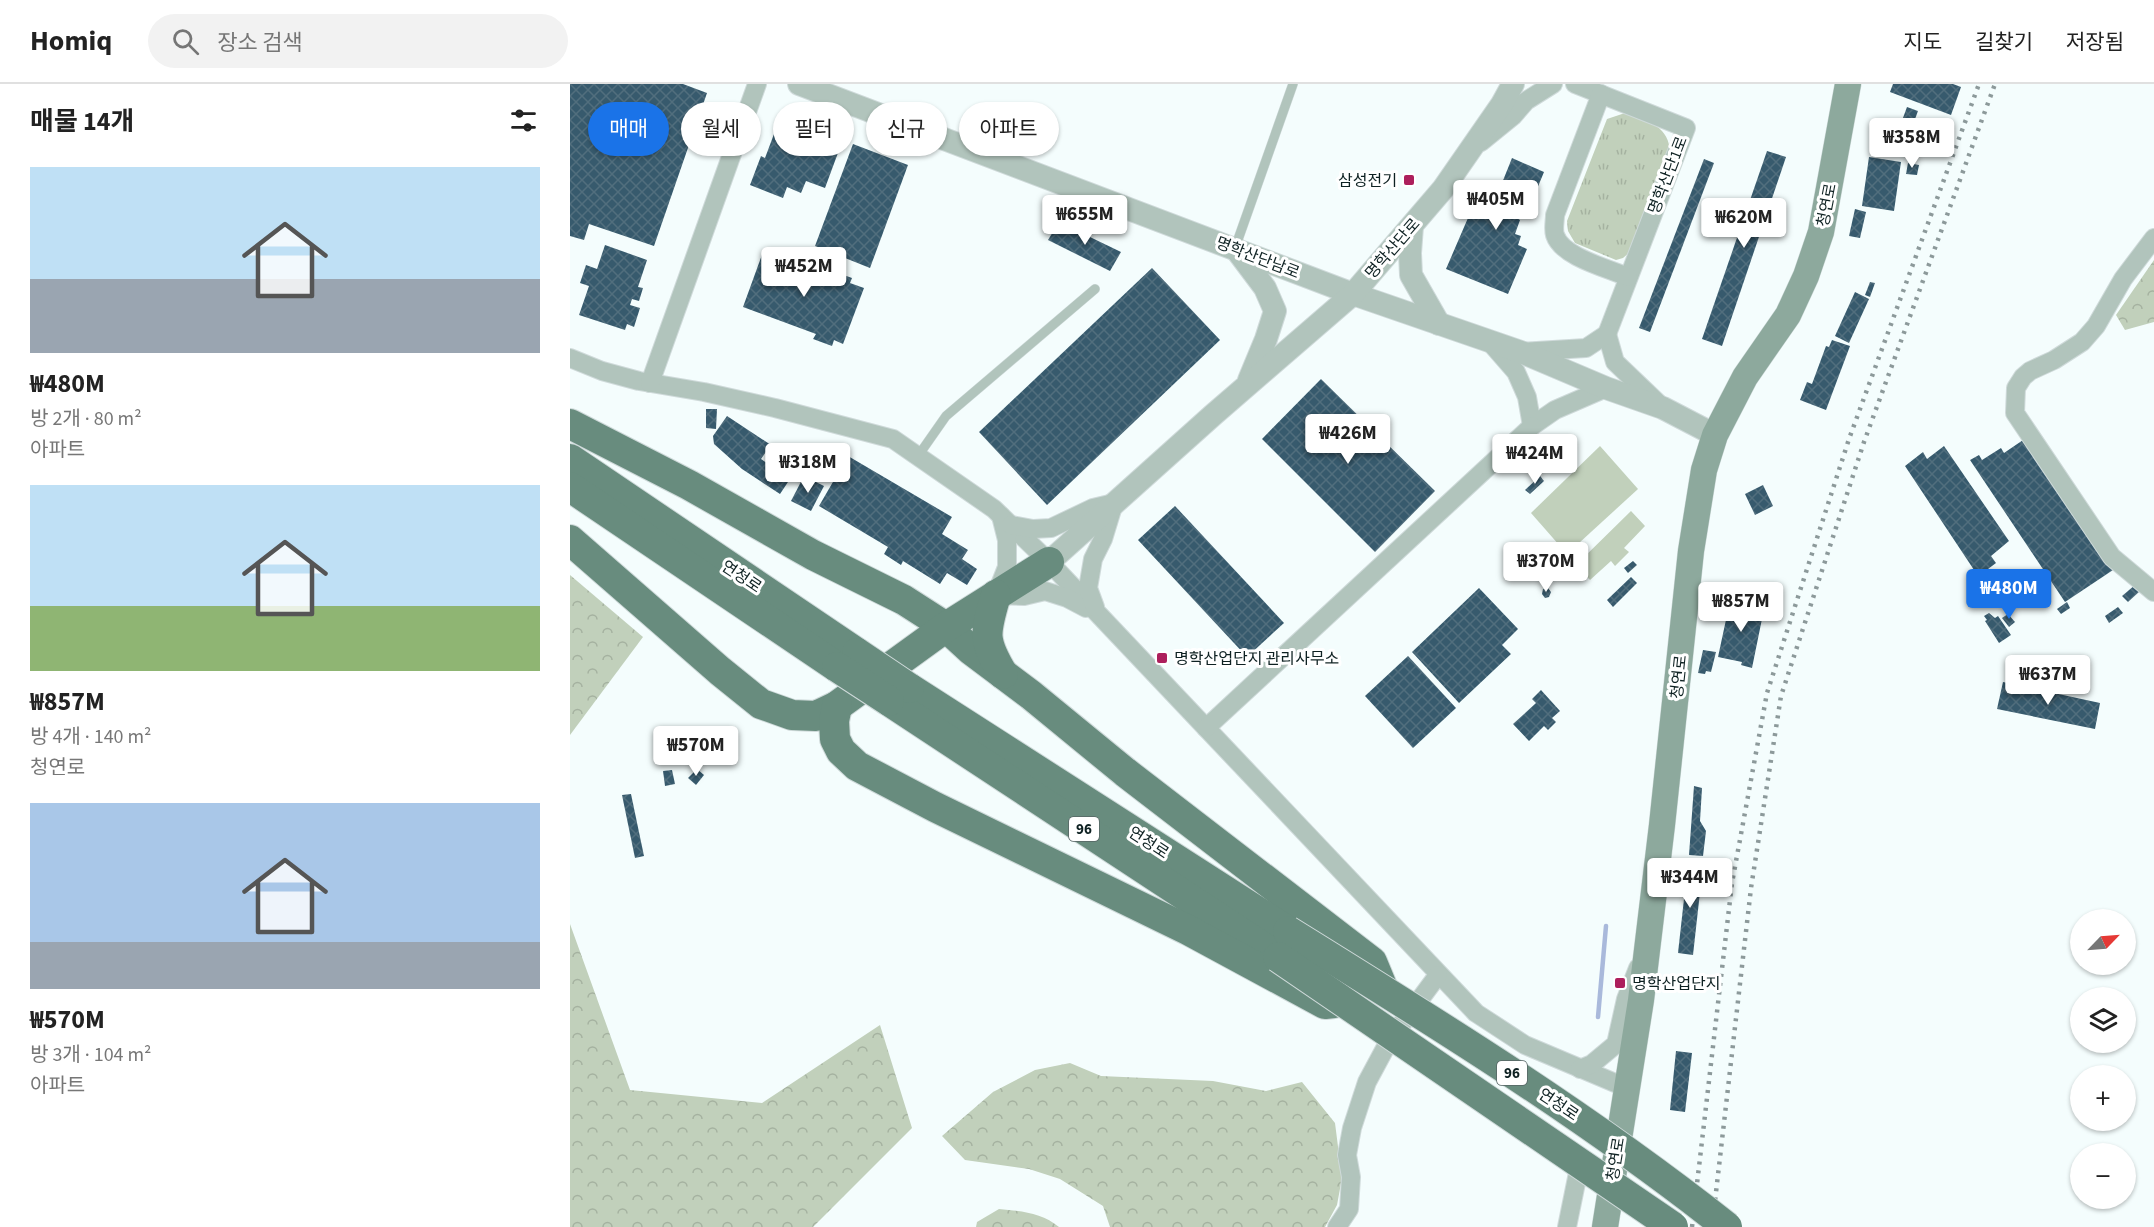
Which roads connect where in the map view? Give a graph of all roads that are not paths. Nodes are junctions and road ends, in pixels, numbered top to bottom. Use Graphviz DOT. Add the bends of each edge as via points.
graph roads {
  1 [pos="757,84"];
  2 [pos="799,84"];
  3 [pos="1293,84"];
  4 [pos="1513,84"];
  5 [pos="1552,84"];
  6 [pos="1575,84"];
  7 [pos="1848,84"];
  8 [pos="1601,94"];
  9 [pos="1472,149"];
  10 [pos="1412,225"];
  11 [pos="2154,238"];
  12 [pos="1235,248"];
  13 [pos="1628,277"];
  14 [pos="1095,289"];
  15 [pos="1353,294"];
  16 [pos="1439,324"];
  17 [pos="1606,334"];
  18 [pos="1490,341"];
  19 [pos="1521,352"];
  20 [pos="570,358"];
  21 [pos="650,383"];
  22 [pos="1247,385"];
  23 [pos="1606,388"];
  24 [pos="1663,408"];
  25 [pos="570,424"];
  26 [pos="1532,426"];
  27 [pos="1715,435"];
  28 [pos="918,456"];
  29 [pos="570,459"];
  30 [pos="570,487"];
  31 [pos="1114,503"];
  32 [pos="1006,520"];
  33 [pos="570,540"];
  34 [pos="1049,562"];
  35 [pos="2154,592"];
  36 [pos="996,595"];
  37 [pos="909,604"];
  38 [pos="1098,614"];
  39 [pos="946,627"];
  40 [pos="847,660"];
  41 [pos="1003,674"];
  42 [pos="837,706"];
  43 [pos="1206,728"];
  44 [pos="1286,943"];
  45 [pos="1647,944"];
  46 [pos="1438,975"];
  47 [pos="1580,1069"];
  48 [pos="1627,1088"];
  49 [pos="1580,1163"];
  50 [pos="1337,1227"];
  51 [pos="1567,1227"];
  52 [pos="1605,1227"];
  53 [pos="1673,1227"];
  54 [pos="1726,1227"];
  1 -- 21 [label="street"];
  2 -- 12 [label="street, 명학산단남로"];
  3 -- 12 [label="lane"];
  4 -- 9 [label="street, 명학산단로"];
  5 -- 9 [label="street" via="1526,101"];
  6 -- 8 [label="street, 명학산단1로"];
  7 -- 27 [label="main road, 청연로" via="1821,232 1806,276 1788,315 1745,377"];
  8 -- 13 [label="street" via="1555,215 1554,232 1560,246 1572,254"];
  8 -- 13 [label="street, 명학산단1로" via="1686,128"];
  9 -- 10 [label="street, 명학산단로"];
  10 -- 15 [label="street, 명학산단로"];
  10 -- 16 [label="street" via="1411,275"];
  11 -- 35 [label="street" via="2123,279 2096,326 2082,342 2023,377 2014,400 2015,413 2112,557"];
  12 -- 15 [label="street, 명학산단남로"];
  12 -- 22 [label="street" via="1265,288 1275,311"];
  13 -- 17 [label="street, 명학산단1로"];
  14 -- 28 [label="lane" via="946,416"];
  15 -- 16 [label="street, 명학산단남로"];
  15 -- 22 [label="street, 명학산단로"];
  16 -- 18 [label="street, 명학산단남로"];
  17 -- 19 [label="street" via="1586,348"];
  17 -- 24 [label="street" via="1615,362"];
  18 -- 19 [label="street, 명학산단남로"];
  18 -- 26 [label="street" via="1516,372 1527,397"];
  19 -- 23 [label="street, 명학산단남로"];
  20 -- 21 [label="street"];
  21 -- 28 [label="street" via="839,424 893,439"];
  22 -- 31 [label="street, 명학산단로"];
  23 -- 24 [label="street, 명학산단남로"];
  23 -- 26 [label="street" via="1555,410"];
  24 -- 27 [label="street, 명학산단남로"];
  25 -- 37 [label="highway"];
  26 -- 43 [label="street"];
  27 -- 45 [label="main road, 청연로" via="1704,470 1691,551"];
  28 -- 32 [label="street"];
  29 -- 40 [label="highway, 연청로 / 96"];
  30 -- 40 [label="highway, 연청로 / 96"];
  31 -- 32 [label="street" via="1093,508 1051,528 1033,529"];
  31 -- 34 [label="street, 명학산단로"];
  31 -- 38 [label="street" via="1093,559 1088,588"];
  32 -- 34 [label="street"];
  32 -- 36 [label="street" via="1007,567"];
  33 -- 42 [label="highway" via="761,704 792,715 816,716"];
  34 -- 36 [label="highway"];
  34 -- 38 [label="street"];
  36 -- 37 [label="highway" via="959,609"];
  36 -- 38 [label="street" via="1024,596 1045,591"];
  36 -- 39 [label="highway"];
  36 -- 41 [label="highway" via="986,628 989,651"];
  37 -- 39 [label="highway"];
  38 -- 43 [label="street"];
  39 -- 41 [label="highway"];
  39 -- 42 [label="highway"];
  40 -- 44 [label="highway, 연청로 / 96, bridge"];
  41 -- 44 [label="highway" via="1125,772"];
  42 -- 44 [label="highway" via="835,739 841,752 857,766 1188,930"];
  43 -- 46 [label="street"];
  44 -- 49 [label="highway, 연청로 / 96, bridge" via="1345,1003"];
  44 -- 54 [label="highway, 연청로 / 96, bridge" via="1384,991 1580,1118"];
  45 -- 47 [label="street" via="1626,999 1616,1044"];
  45 -- 48 [label="main road, 청연로"];
  46 -- 47 [label="street" via="1476,1013 1525,1046"];
  46 -- 50 [label="street" via="1389,1041 1367,1083 1347,1155 1351,1177 1349,1209"];
  47 -- 48 [label="street"];
  48 -- 52 [label="main road, 청연로"];
  49 -- 51 [label="street"];
  49 -- 53 [label="highway, 연청로 / 96, bridge"];
}
